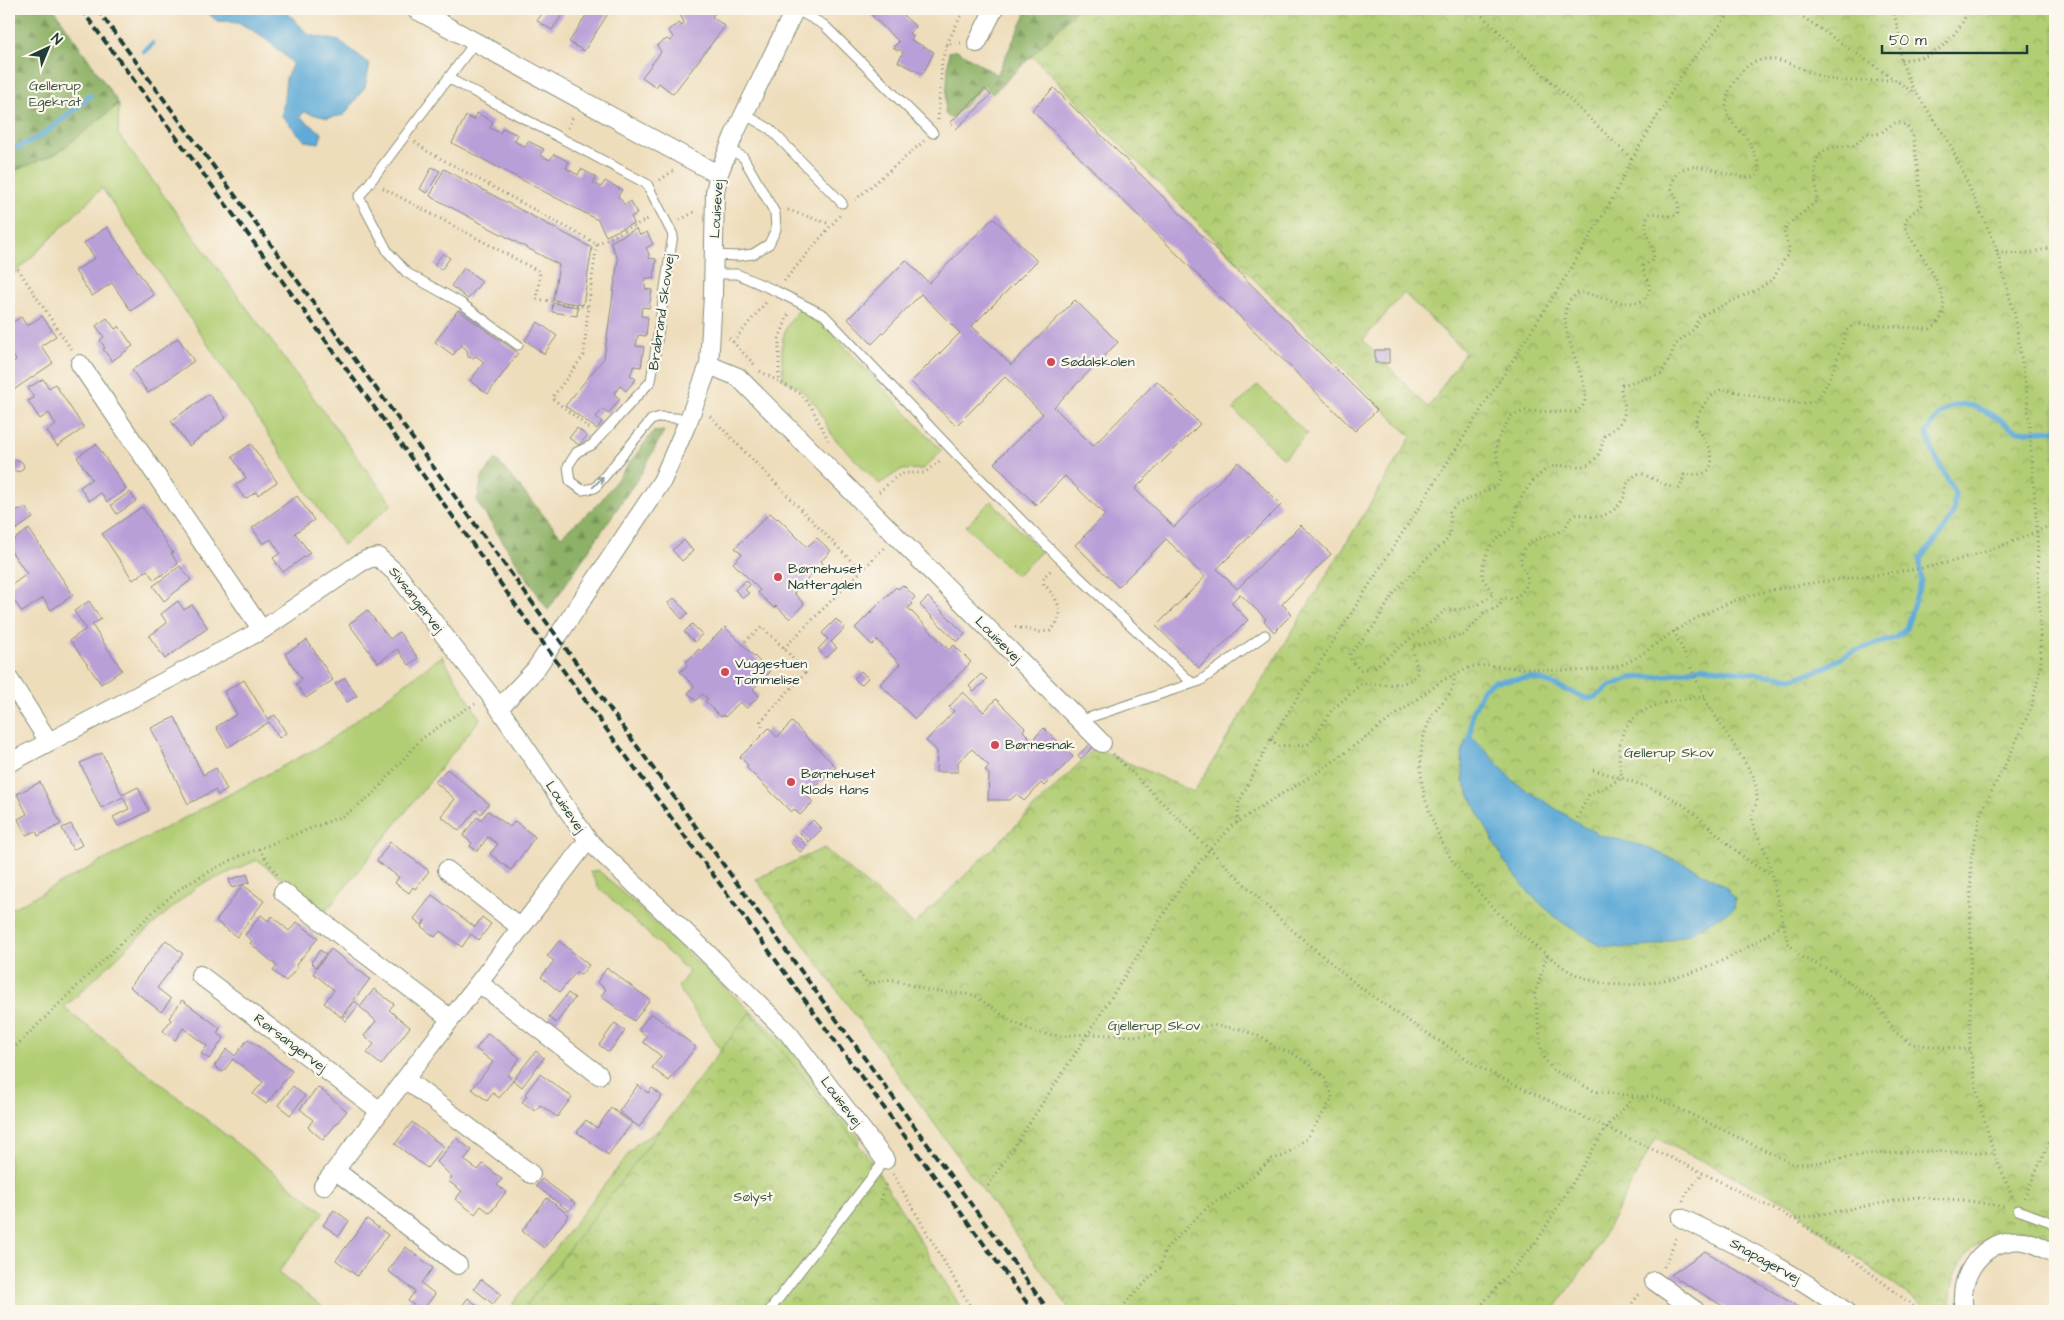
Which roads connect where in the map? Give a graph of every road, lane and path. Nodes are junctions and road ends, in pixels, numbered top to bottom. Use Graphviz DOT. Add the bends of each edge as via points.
graph roads {
  1 [pos="415,9"];
  2 [pos="795,9"];
  3 [pos="964,9"];
  4 [pos="994,9"];
  5 [pos="1475,9"];
  6 [pos="1733,9"];
  7 [pos="1791,9"];
  8 [pos="1893,9"];
  9 [pos="1967,9"];
  10 [pos="476,41"];
  11 [pos="977,43"];
  12 [pos="947,44"];
  13 [pos="1900,60"];
  14 [pos="448,78"];
  15 [pos="1895,80"];
  16 [pos="1916,94"];
  17 [pos="744,114"];
  18 [pos="572,118"];
  19 [pos="568,128"];
  20 [pos="933,133"];
  21 [pos="406,135"];
  22 [pos="727,148"];
  23 [pos="1632,159"];
  24 [pos="719,173"];
  25 [pos="669,174"];
  26 [pos="660,180"];
  27 [pos="371,181"];
  28 [pos="852,202"];
  29 [pos="842,203"];
  30 [pos="770,204"];
  31 [pos="662,212"];
  32 [pos="693,212"];
  33 [pos="842,213"];
  34 [pos="681,219"];
  35 [pos="830,224"];
  36 [pos="597,244"];
  37 [pos="2055,246"];
  38 [pos="1996,250"];
  39 [pos="714,255"];
  40 [pos="18,269"];
  41 [pos="714,274"];
  42 [pos="776,291"];
  43 [pos="796,300"];
  44 [pos="588,307"];
  45 [pos="711,330"];
  46 [pos="733,342"];
  47 [pos="518,345"];
  48 [pos="80,364"];
  49 [pos="709,365"];
  50 [pos="779,380"];
  51 [pos="691,414"];
  52 [pos="600,436"];
  53 [pos="828,442"];
  54 [pos="952,450"];
  55 [pos="873,485"];
  56 [pos="879,492"];
  57 [pos="886,499"];
  58 [pos="2055,523"];
  59 [pos="2037,532"];
  60 [pos="896,537"];
  61 [pos="1059,558"];
  62 [pos="861,571"];
  63 [pos="1008,620"];
  64 [pos="1015,627"];
  65 [pos="262,630"];
  66 [pos="1674,631"];
  67 [pos="1019,633"];
  68 [pos="1265,636"];
  69 [pos="744,641"];
  70 [pos="784,648"];
  71 [pos="1454,675"];
  72 [pos="9,679"];
  73 [pos="1192,683"];
  74 [pos="1704,697"];
  75 [pos="494,701"];
  76 [pos="1079,722"];
  77 [pos="763,730"];
  78 [pos="1271,739"];
  79 [pos="49,742"];
  80 [pos="1102,743"];
  81 [pos="9,762"];
  82 [pos="1593,770"];
  83 [pos="1622,778"];
  84 [pos="1578,818"];
  85 [pos="1237,823"];
  86 [pos="588,840"];
  87 [pos="259,849"];
  88 [pos="1210,849"];
  89 [pos="447,870"];
  90 [pos="1771,875"];
  91 [pos="282,892"];
  92 [pos="1783,922"];
  93 [pos="521,928"];
  94 [pos="1547,955"];
  95 [pos="859,972"];
  96 [pos="200,975"];
  97 [pos="479,983"];
  98 [pos="451,1019"];
  99 [pos="1088,1034"];
  100 [pos="1970,1050"];
  101 [pos="9,1053"];
  102 [pos="599,1075"];
  103 [pos="405,1079"];
  104 [pos="1634,1096"];
  105 [pos="380,1111"];
  106 [pos="1606,1128"];
  107 [pos="2055,1130"];
  108 [pos="1994,1153"];
  109 [pos="885,1160"];
  110 [pos="335,1170"];
  111 [pos="1703,1173"];
  112 [pos="531,1174"];
  113 [pos="323,1186"];
  114 [pos="988,1186"];
  115 [pos="2018,1210"];
  116 [pos="1681,1218"];
  117 [pos="1795,1220"];
  118 [pos="2055,1226"];
  119 [pos="2055,1254"];
  120 [pos="458,1266"];
  121 [pos="1654,1281"];
  122 [pos="769,1311"];
  123 [pos="973,1311"];
  124 [pos="1123,1311"];
  125 [pos="1476,1311"];
  126 [pos="1626,1311"];
  127 [pos="1696,1311"];
  128 [pos="1845,1311"];
  129 [pos="1920,1311"];
  130 [pos="1964,1311"];
  1 -- 10 [label="street"];
  2 -- 17 [label="street, Louisevej"];
  2 -- 20 [label="lane" via="824,25"];
  3 -- 12 [label="path"];
  4 -- 11 [label="street"];
  5 -- 23 [label="path"];
  6 -- 23 [label="path" via="1686,68"];
  7 -- 15 [label="path"];
  8 -- 13 [label="path" via="1899,34"];
  9 -- 13 [label="path" via="1967,16 1953,36 1930,55"];
  10 -- 14 [label="lane"];
  10 -- 24 [label="street"];
  11 -- 12 [label="path"];
  12 -- 20 [label="path" via="942,61 940,116"];
  13 -- 16 [label="path"];
  14 -- 21 [label="lane"];
  14 -- 31 [label="lane, Brabrand Skovvej" via="647,184"];
  15 -- 16 [label="path"];
  15 -- 78 [label="path" via="1838,80 1767,59 1752,63 1740,73 1728,90 1727,112 1731,122 1747,140 1760,172 1747,177 1699,166 1683,170 1671,188 1678,201 1677,215 1669,217 1655,212 1646,218 1654,256 1643,269 1649,280 1650,291 1646,298 1624,303 1580,292 1571,297 1567,302 1566,333 1583,384 1585,399 1582,407 1576,412 1524,411 1511,416 1497,441 1501,478 1497,486 1455,505 1450,512 1450,535 1396,590 1373,627 1350,654 1352,660 1360,670 1374,668 1446,610 1464,609 1490,597 1492,590 1482,577 1486,554 1493,543 1512,529 1518,502 1543,471 1555,466 1587,465 1594,460 1602,448 1603,437 1617,428 1624,418 1622,385 1661,374 1675,345 1693,330 1700,316 1773,279 1790,250 1784,232 1788,224 1817,201 1814,171 1816,159 1824,150 1854,146 1867,133 1876,136 1897,122 1906,125 1913,134 1922,205 1910,213 1905,227 1932,270 1940,291 1944,315 1940,321 1930,329 1850,326 1832,371 1812,402 1804,404 1722,389 1714,393 1698,413 1695,424 1713,458 1709,470 1684,476 1677,490 1642,473 1636,474 1626,484 1624,500 1606,514 1596,517 1575,515 1562,531 1531,542 1523,550 1522,560 1528,579 1525,590 1519,595 1511,600 1502,598 1500,606 1484,612 1464,635 1412,647 1418,671 1411,680 1361,684 1332,710 1307,745 1278,746"];
  16 -- 38 [label="path" via="1950,144"];
  17 -- 22 [label="street, Louisevej"];
  17 -- 29 [label="lane" via="770,129"];
  18 -- 19 [label="path"];
  20 -- 28 [label="path"];
  21 -- 27 [label="lane"];
  21 -- 36 [label="path" via="427,151"];
  22 -- 24 [label="street, Louisevej"];
  22 -- 30 [label="lane" via="743,157"];
  23 -- 78 [label="path" via="1608,207 1565,278"];
  24 -- 39 [label="street, Louisevej" via="715,192"];
  25 -- 26 [label="path"];
  27 -- 44 [label="path" via="540,272 537,299"];
  27 -- 47 [label="lane" via="359,197 394,260 407,273 461,303"];
  30 -- 35 [label="path"];
  30 -- 39 [label="lane" via="777,221 769,244 746,256"];
  31 -- 36 [label="path"];
  31 -- 52 [label="lane, Brabrand Skovvej" via="673,235 652,381"];
  32 -- 34 [label="path"];
  33 -- 35 [label="path"];
  35 -- 42 [label="path"];
  36 -- 44 [label="path"];
  37 -- 38 [label="path" via="2031,253 2010,254"];
  38 -- 59 [label="path" via="2014,312 2027,393"];
  39 -- 41 [label="street, Louisevej"];
  40 -- 48 [label="path"];
  41 -- 42 [label="lane" via="737,274"];
  41 -- 45 [label="street, Louisevej"];
  42 -- 43 [label="lane"];
  42 -- 46 [label="path"];
  43 -- 50 [label="path" via="780,332"];
  43 -- 54 [label="lane" via="824,315"];
  44 -- 52 [label="path" via="584,356 552,398"];
  45 -- 46 [label="path" via="723,333"];
  45 -- 49 [label="street, Louisevej"];
  46 -- 49 [label="path"];
  46 -- 50 [label="path" via="762,372"];
  48 -- 65 [label="street"];
  49 -- 51 [label="street, Louisevej"];
  49 -- 60 [label="street, Louisevej" via="738,377"];
  50 -- 53 [label="path" via="801,394 812,408"];
  52 -- 51 [label="lane, Brabrand Skovvej, one-way" via="577,452 568,466 570,481 582,490 594,488 651,420"];
  51 -- 62 [label="path" via="710,416"];
  51 -- 75 [label="street, Louisevej" via="662,481 535,670"];
  54 -- 56 [label="path" via="924,473 897,476"];
  54 -- 61 [label="lane"];
  55 -- 56 [label="path"];
  56 -- 57 [label="path"];
  58 -- 59 [label="path"];
  59 -- 66 [label="path" via="1968,557 1925,567 1804,584 1750,596 1708,612"];
  59 -- 100 [label="path" via="2041,664 2032,705 1981,812 1971,859"];
  60 -- 62 [label="path"];
  60 -- 76 [label="street, Louisevej"];
  61 -- 64 [label="path" via="1044,577 1044,584 1058,603 1059,621 1050,631"];
  61 -- 73 [label="lane"];
  62 -- 70 [label="path"];
  63 -- 64 [label="path"];
  64 -- 67 [label="path"];
  65 -- 75 [label="street, Sivsangervej" via="360,564 378,557 396,573"];
  65 -- 79 [label="street, Sivsangervej"];
  66 -- 71 [label="path" via="1626,663 1593,671 1487,665 1471,667"];
  66 -- 74 [label="path"];
  68 -- 73 [label="lane" via="1200,681"];
  69 -- 70 [label="path" via="762,627"];
  70 -- 77 [label="path" via="805,673 761,721"];
  71 -- 85 [label="path" via="1320,770"];
  71 -- 94 [label="path" via="1454,686 1427,726 1420,752 1424,793 1448,854 1465,877 1511,927"];
  72 -- 79 [label="street"];
  73 -- 76 [label="lane"];
  74 -- 83 [label="path" via="1653,706 1632,719 1620,744"];
  74 -- 90 [label="path" via="1753,775 1757,801 1752,815 1753,827"];
  75 -- 86 [label="street, Louisevej"];
  75 -- 87 [label="path" via="454,716 420,740 373,794 345,816"];
  76 -- 80 [label="street, Louisevej"];
  78 -- 85 [label="path" via="1239,802"];
  79 -- 81 [label="street, Sivsangervej"];
  80 -- 88 [label="path"];
  82 -- 83 [label="path"];
  83 -- 84 [label="path" via="1589,795"];
  83 -- 90 [label="path" via="1686,807 1729,847"];
  85 -- 88 [label="path"];
  86 -- 93 [label="street"];
  86 -- 109 [label="street, Louisevej" via="789,1034"];
  87 -- 91 [label="path" via="276,872"];
  87 -- 101 [label="path" via="212,870 165,901"];
  88 -- 99 [label="path" via="1186,879"];
  88 -- 106 [label="path" via="1285,924 1356,985 1476,1065"];
  89 -- 93 [label="street"];
  90 -- 92 [label="path"];
  91 -- 98 [label="street"];
  92 -- 94 [label="path" via="1756,943 1723,960 1690,974 1660,981 1602,983 1573,973"];
  92 -- 100 [label="path" via="1788,943 1801,957 1838,974 1875,1001 1895,1032 1912,1044"];
  93 -- 97 [label="street"];
  94 -- 104 [label="path" via="1535,994 1542,1055 1552,1069 1594,1090"];
  95 -- 99 [label="path" via="868,984 892,979 926,990 974,995 1013,1022 1035,1032 1059,1036"];
  96 -- 105 [label="street, Rørsangervej"];
  97 -- 98 [label="street"];
  97 -- 102 [label="street"];
  98 -- 103 [label="street"];
  99 -- 114 [label="path"];
  99 -- 124 [label="path" via="1140,1036 1211,1025 1240,1029 1264,1038 1274,1047 1307,1063 1324,1077 1332,1095 1307,1138 1284,1156 1272,1159 1233,1193 1215,1202 1171,1243 1165,1250 1160,1268 1128,1300"];
  100 -- 108 [label="path" via="1978,1098"];
  103 -- 105 [label="street"];
  103 -- 112 [label="street"];
  104 -- 106 [label="path"];
  104 -- 108 [label="path" via="1653,1096 1793,1164 1812,1164 1867,1154 1929,1151"];
  105 -- 110 [label="street"];
  106 -- 111 [label="path"];
  106 -- 125 [label="path" via="1537,1241"];
  107 -- 115 [label="path"];
  108 -- 115 [label="path"];
  109 -- 122 [label="lane"];
  109 -- 123 [label="path"];
  110 -- 113 [label="street"];
  110 -- 120 [label="street"];
  111 -- 116 [label="path" via="1686,1194 1680,1209"];
  111 -- 117 [label="path"];
  115 -- 117 [label="path" via="1992,1204 1916,1197"];
  115 -- 118 [label="lane"];
  116 -- 121 [label="path" via="1676,1241"];
  116 -- 128 [label="street, Snapagervej" via="1757,1254"];
  117 -- 129 [label="path" via="1834,1245"];
  119 -- 130 [label="street" via="2025,1241 2011,1241 1984,1253 1966,1275 1962,1290"];
  121 -- 126 [label="path"];
  121 -- 127 [label="street"];
}
